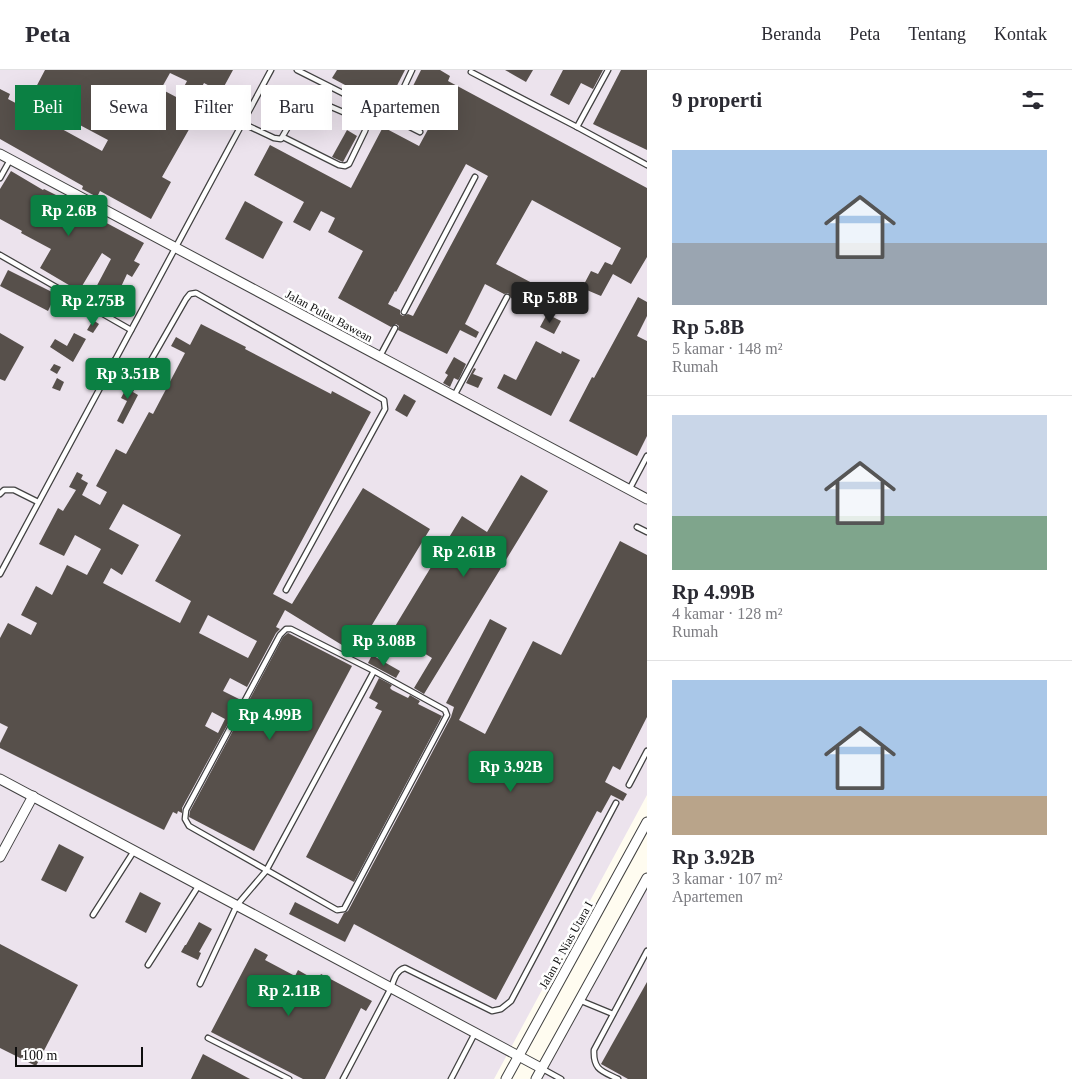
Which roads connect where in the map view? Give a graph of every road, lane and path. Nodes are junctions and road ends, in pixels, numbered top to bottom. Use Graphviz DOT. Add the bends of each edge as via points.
graph roads {
  1 [pos="271,70"];
  2 [pos="297,70"];
  3 [pos="412,70"];
  4 [pos="608,70"];
  5 [pos="471,72"];
  6 [pos="405,85"];
  7 [pos="342,93"];
  8 [pos="251,107"];
  9 [pos="251,127"];
  10 [pos="577,127"];
  11 [pos="238,130"];
  12 [pos="416,130"];
  13 [pos="420,132"];
  14 [pos="283,137"];
  15 [pos="0,154"];
  16 [pos="10,160"];
  17 [pos="647,165"];
  18 [pos="475,177"];
  19 [pos="0,178"];
  20 [pos="175,248"];
  21 [pos="0,255"];
  22 [pos="507,297"];
  23 [pos="404,312"];
  24 [pos="395,328"];
  25 [pos="131,330"];
  26 [pos="380,358"];
  27 [pos="115,360"];
  28 [pos="454,396"];
  29 [pos="647,456"];
  30 [pos="629,490"];
  31 [pos="0,494"];
  32 [pos="647,499"];
  33 [pos="38,502"];
  34 [pos="637,527"];
  35 [pos="647,532"];
  36 [pos="0,574"];
  37 [pos="286,590"];
  38 [pos="374,671"];
  39 [pos="647,751"];
  40 [pos="0,779"];
  41 [pos="629,785"];
  42 [pos="33,796"];
  43 [pos="616,803"];
  44 [pos="647,822"];
  45 [pos="135,850"];
  46 [pos="0,857"];
  47 [pos="266,871"];
  48 [pos="647,878"];
  49 [pos="199,885"];
  50 [pos="237,905"];
  51 [pos="93,914"];
  52 [pos="647,951"];
  53 [pos="148,965"];
  54 [pos="200,984"];
  55 [pos="391,988"];
  56 [pos="579,1000"];
  57 [pos="613,1014"];
  58 [pos="475,1033"];
  59 [pos="208,1038"];
  60 [pos="519,1057"];
  61 [pos="541,1068"];
  62 [pos="289,1079"];
  63 [pos="343,1079"];
  64 [pos="452,1079"];
  65 [pos="506,1079"];
  66 [pos="536,1079"];
  67 [pos="562,1079"];
  68 [pos="618,1079"];
  1 -- 8 [label="lane"];
  2 -- 7 [label="lane"];
  3 -- 6 [label="lane"];
  4 -- 10 [label="lane"];
  5 -- 10 [label="lane"];
  9 -- 14 [label="lane" via="274,138"];
  10 -- 17 [label="lane"];
  11 -- 20 [label="lane"];
  12 -- 13 [label="lane"];
  14 -- 14 [label="lane" via="345,166 349,164 367,124 308,97"];
  15 -- 16 [label="street, Jalan Pulau Bawean"];
  16 -- 19 [label="lane"];
  16 -- 20 [label="street, Jalan Pulau Bawean"];
  18 -- 23 [label="lane"];
  20 -- 25 [label="lane"];
  20 -- 26 [label="street, Jalan Pulau Bawean"];
  21 -- 25 [label="lane"];
  22 -- 28 [label="lane"];
  24 -- 26 [label="lane"];
  25 -- 27 [label="lane"];
  26 -- 28 [label="street, Jalan Pulau Bawean"];
  27 -- 33 [label="lane"];
  27 -- 37 [label="lane" via="139,371 146,369 186,299 196,293 384,400 385,409"];
  28 -- 30 [label="street, Jalan Pulau Bawean"];
  29 -- 30 [label="lane"];
  30 -- 32 [label="street, Jalan Pulau Bawean"];
  31 -- 33 [label="lane" via="4,490 14,490"];
  33 -- 36 [label="lane"];
  34 -- 35 [label="lane"];
  38 -- 47 [label="lane"];
  38 -- 47 [label="lane" via="448,713 344,909 330,908"];
  38 -- 47 [label="lane" via="292,629 286,629 280,635 184,814 189,826"];
  39 -- 41 [label="lane"];
  40 -- 42 [label="street"];
  42 -- 45 [label="street"];
  42 -- 46 [label="street"];
  43 -- 55 [label="lane" via="511,1001 492,1011 405,968 397,973"];
  44 -- 60 [label="street, Jalan P. Nias Utara I"];
  45 -- 49 [label="street"];
  45 -- 51 [label="lane"];
  47 -- 50 [label="lane"];
  48 -- 56 [label="street"];
  49 -- 50 [label="street"];
  49 -- 53 [label="lane"];
  50 -- 54 [label="lane"];
  50 -- 55 [label="street"];
  52 -- 57 [label="lane"];
  55 -- 58 [label="street"];
  55 -- 63 [label="lane"];
  56 -- 57 [label="lane"];
  56 -- 61 [label="street"];
  57 -- 68 [label="lane" via="594,1050 594,1060 598,1068"];
  58 -- 60 [label="street"];
  58 -- 64 [label="lane"];
  59 -- 62 [label="lane"];
  60 -- 61 [label="street"];
  60 -- 65 [label="street, Jalan P. Nias Utara I"];
  61 -- 66 [label="street"];
  61 -- 67 [label="lane"];
}
